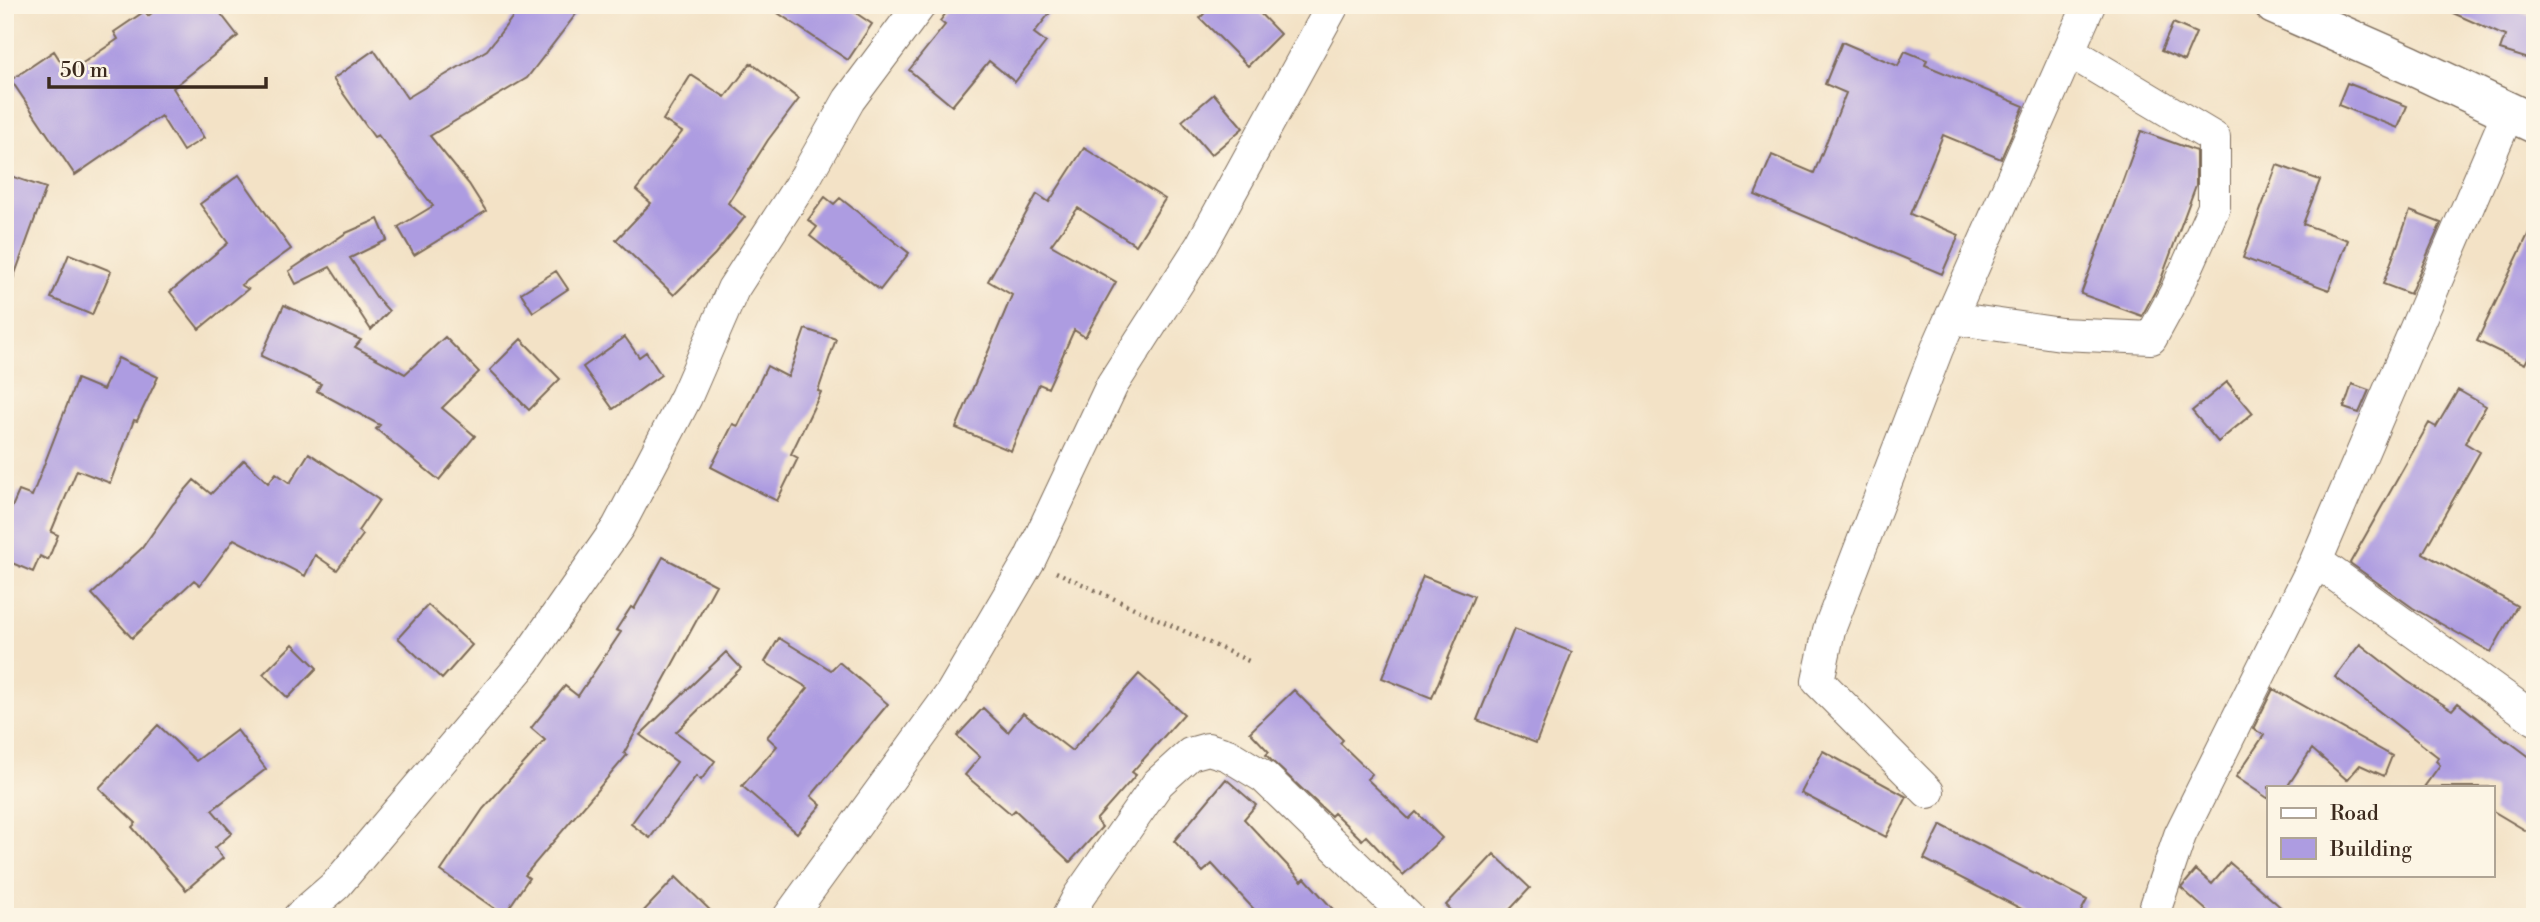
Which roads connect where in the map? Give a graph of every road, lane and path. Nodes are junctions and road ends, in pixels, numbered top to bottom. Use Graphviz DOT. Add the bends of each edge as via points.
graph roads {
  1 [pos="920,5"];
  2 [pos="1333,5"];
  3 [pos="2089,5"];
  4 [pos="2274,5"];
  5 [pos="2069,51"];
  6 [pos="2522,117"];
  7 [pos="1951,318"];
  8 [pos="1030,559"];
  9 [pos="2316,561"];
  10 [pos="1253,663"];
  11 [pos="2535,719"];
  12 [pos="1928,792"];
  13 [pos="299,917"];
  14 [pos="789,917"];
  15 [pos="1068,917"];
  16 [pos="1408,917"];
  17 [pos="2154,917"];
  1 -- 13 [label="street" via="849,100 733,289 686,397 618,527 526,661 336,885"];
  2 -- 8 [label="street" via="1201,246 1112,385"];
  3 -- 5 [label="street"];
  4 -- 6 [label="street"];
  5 -- 7 [label="street"];
  5 -- 7 [label="street" via="2214,138 2214,207 2151,338 2062,334"];
  6 -- 9 [label="street"];
  7 -- 12 [label="street" via="1829,630 1818,681"];
  8 -- 10 [label="path"];
  8 -- 14 [label="street" via="951,694"];
  9 -- 11 [label="street"];
  9 -- 17 [label="street" via="2180,835"];
  15 -- 16 [label="street" via="1158,783 1190,754 1208,749 1228,755 1264,777"];
}
